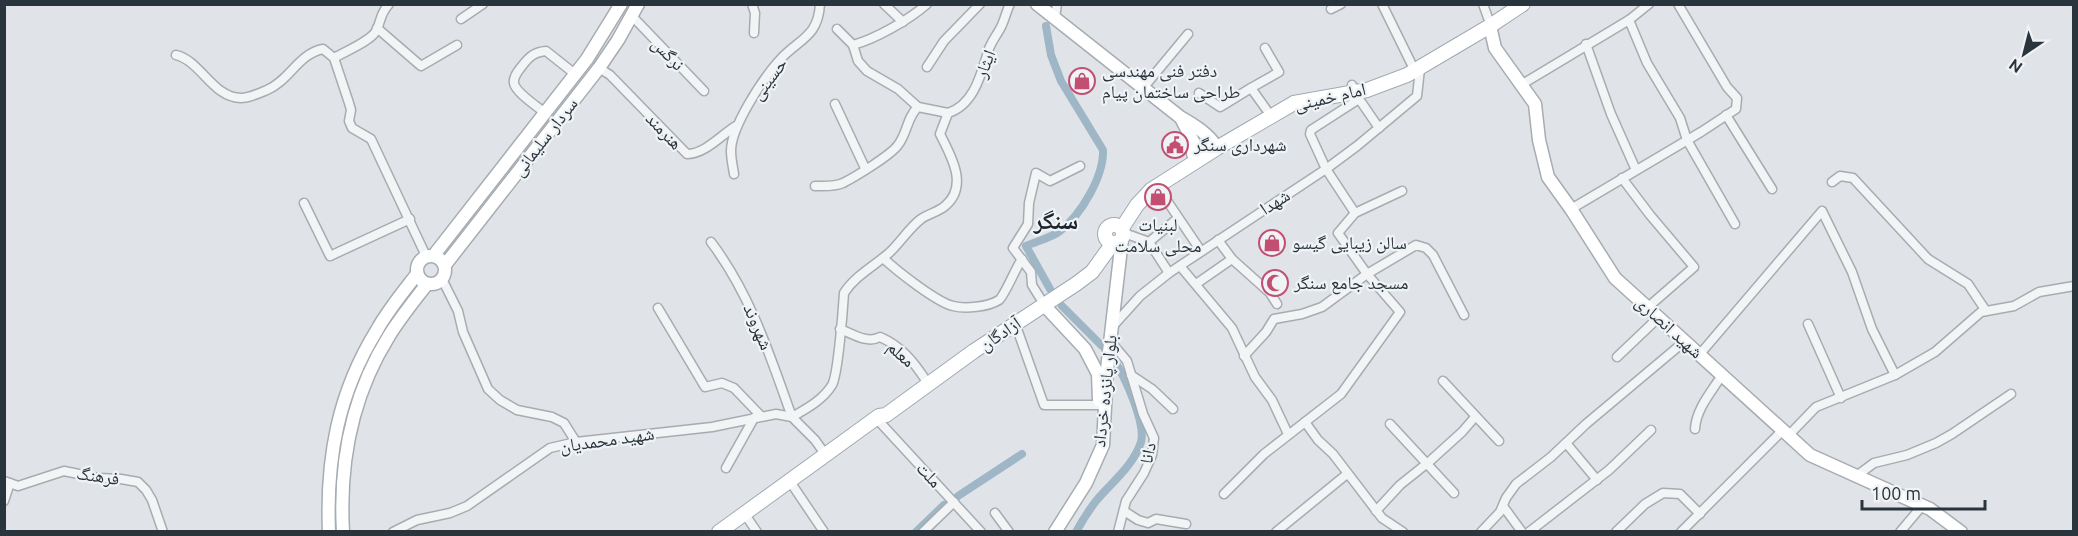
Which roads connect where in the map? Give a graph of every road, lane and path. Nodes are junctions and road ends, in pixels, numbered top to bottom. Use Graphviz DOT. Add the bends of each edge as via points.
graph roads {
  1 [pos="389,4"];
  2 [pos="483,4"];
  3 [pos="621,4"];
  4 [pos="638,4"];
  5 [pos="752,4"];
  6 [pos="820,4"];
  7 [pos="884,4"];
  8 [pos="927,4"];
  9 [pos="980,4"];
  10 [pos="1010,4"];
  11 [pos="1037,4"];
  12 [pos="1058,4"];
  13 [pos="1341,4"];
  14 [pos="1382,4"];
  15 [pos="1509,4"];
  16 [pos="1523,4"];
  17 [pos="1649,4"];
  18 [pos="1678,4"];
  19 [pos="1331,9"];
  20 [pos="632,16"];
  21 [pos="1487,16"];
  22 [pos="1055,18"];
  23 [pos="461,19"];
  24 [pos="1629,20"];
  25 [pos="903,22"];
  26 [pos="377,28"];
  27 [pos="837,29"];
  28 [pos="754,33"];
  29 [pos="1188,34"];
  30 [pos="1586,44"];
  31 [pos="457,45"];
  32 [pos="853,45"];
  33 [pos="1265,48"];
  34 [pos="176,55"];
  35 [pos="334,58"];
  36 [pos="1415,66"];
  37 [pos="927,67"];
  38 [pos="599,68"];
  39 [pos="575,74"];
  40 [pos="1521,85"];
  41 [pos="1144,87"];
  42 [pos="1251,88"];
  43 [pos="704,91"];
  44 [pos="1355,92"];
  45 [pos="1199,93"];
  46 [pos="835,104"];
  47 [pos="918,107"];
  48 [pos="1266,109"];
  49 [pos="545,113"];
  50 [pos="948,113"];
  51 [pos="1726,115"];
  52 [pos="1180,117"];
  53 [pos="736,126"];
  54 [pos="1379,128"];
  55 [pos="1687,140"];
  56 [pos="1215,145"];
  57 [pos="1193,154"];
  58 [pos="1080,166"];
  59 [pos="865,168"];
  60 [pos="1326,168"];
  61 [pos="1636,170"];
  62 [pos="734,174"];
  63 [pos="1622,178"];
  64 [pos="1832,182"];
  65 [pos="815,186"];
  66 [pos="1157,186"];
  67 [pos="1772,189"];
  68 [pos="1402,191"];
  69 [pos="304,203"];
  70 [pos="1571,209"];
  71 [pos="1355,213"];
  72 [pos="1178,218"];
  73 [pos="410,219"];
  74 [pos="1735,224"];
  75 [pos="1117,235"];
  76 [pos="1218,240"];
  77 [pos="711,242"];
  78 [pos="1149,242"];
  79 [pos="1201,251"];
  80 [pos="430,255"];
  81 [pos="883,258"];
  82 [pos="1022,259"];
  83 [pos="1232,259"];
  84 [pos="445,265"];
  85 [pos="1180,266"];
  86 [pos="1169,273"];
  87 [pos="417,274"];
  88 [pos="1367,274"];
  89 [pos="442,279"];
  90 [pos="427,284"];
  91 [pos="1196,284"];
  92 [pos="2073,286"];
  93 [pos="1043,303"];
  94 [pos="1277,304"];
  95 [pos="658,308"];
  96 [pos="1647,308"];
  97 [pos="1986,311"];
  98 [pos="1464,315"];
  99 [pos="1658,318"];
  100 [pos="1015,323"];
  101 [pos="1808,324"];
  102 [pos="1113,326"];
  103 [pos="840,329"];
  104 [pos="1685,341"];
  105 [pos="1111,342"];
  106 [pos="1700,354"];
  107 [pos="1244,356"];
  108 [pos="1617,357"];
  109 [pos="1131,375"];
  110 [pos="1722,375"];
  111 [pos="1895,375"];
  112 [pos="925,379"];
  113 [pos="1443,381"];
  114 [pos="2011,394"];
  115 [pos="1841,398"];
  116 [pos="1099,405"];
  117 [pos="1173,409"];
  118 [pos="758,417"];
  119 [pos="792,417"];
  120 [pos="878,417"];
  121 [pos="1475,417"];
  122 [pos="1305,422"];
  123 [pos="1390,424"];
  124 [pos="1695,429"];
  125 [pos="1651,430"];
  126 [pos="1786,432"];
  127 [pos="1288,434"];
  128 [pos="1499,441"];
  129 [pos="576,442"];
  130 [pos="1566,443"];
  131 [pos="825,454"];
  132 [pos="1426,464"];
  133 [pos="726,468"];
  134 [pos="1347,474"];
  135 [pos="1855,477"];
  136 [pos="789,480"];
  137 [pos="1596,480"];
  138 [pos="8,482"];
  139 [pos="1454,493"];
  140 [pos="1224,494"];
  141 [pos="4,501"];
  142 [pos="954,502"];
  143 [pos="1503,506"];
  144 [pos="1922,506"];
  145 [pos="1124,511"];
  146 [pos="1376,511"];
  147 [pos="744,513"];
  148 [pos="995,513"];
  149 [pos="1700,514"];
  150 [pos="1186,524"];
  151 [pos="163,531"];
  152 [pos="329,531"];
  153 [pos="343,531"];
  154 [pos="393,531"];
  155 [pos="719,531"];
  156 [pos="757,531"];
  157 [pos="824,531"];
  158 [pos="923,531"];
  159 [pos="981,531"];
  160 [pos="1009,531"];
  161 [pos="1046,531"];
  162 [pos="1055,531"];
  163 [pos="1118,531"];
  164 [pos="1276,531"];
  165 [pos="1403,531"];
  166 [pos="1481,531"];
  167 [pos="1522,531"];
  168 [pos="1529,531"];
  169 [pos="1616,531"];
  170 [pos="1681,531"];
  171 [pos="1900,531"];
  172 [pos="1961,531"];
  1 -- 26 [label="street" via="381,12"];
  2 -- 23 [label="street"];
  3 -- 39 [label="street, سردار سلیمانی"];
  4 -- 20 [label="street, سردار سلیمانی"];
  5 -- 28 [label="street"];
  6 -- 53 [label="street, حسینی" via="812,32 778,61"];
  7 -- 25 [label="street"];
  8 -- 25 [label="street"];
  9 -- 37 [label="street" via="944,41"];
  10 -- 50 [label="street, ایثار" via="973,90 956,111"];
  11 -- 22 [label="street"];
  12 -- 22 [label="street"];
  13 -- 19 [label="street"];
  14 -- 36 [label="street"];
  15 -- 21 [label="main road, امام خمینی"];
  16 -- 21 [label="main road, امام خمینی"];
  17 -- 24 [label="street"];
  18 -- 51 [label="street" via="1737,98 1736,109"];
  20 -- 38 [label="street, سردار سلیمانی"];
  20 -- 43 [label="street, نرگس"];
  21 -- 36 [label="main road, امام خمینی"];
  21 -- 40 [label="street, شهید انصاری" via="1495,48"];
  22 -- 41 [label="street"];
  24 -- 30 [label="street"];
  24 -- 55 [label="street" via="1647,63 1680,118"];
  25 -- 32 [label="street"];
  26 -- 31 [label="street" via="421,66"];
  26 -- 35 [label="street" via="369,38"];
  27 -- 32 [label="street"];
  29 -- 41 [label="street"];
  30 -- 40 [label="street"];
  30 -- 61 [label="street"];
  32 -- 47 [label="street" via="858,61 867,71 898,88"];
  33 -- 42 [label="street" via="1279,72"];
  34 -- 35 [label="street" via="186,58 226,94 241,98 275,86 306,55 323,49"];
  35 -- 73 [label="street" via="351,110 352,128 371,139"];
  36 -- 44 [label="main road, امام خمینی" via="1391,73"];
  36 -- 54 [label="street, شهدا" via="1418,96"];
  38 -- 53 [label="street, هنرمند" via="687,154 705,148"];
  38 -- 84 [label="street, سردار سلیمانی"];
  39 -- 49 [label="street, سردار سلیمانی"];
  39 -- 49 [label="street" via="546,51 527,59 513,82"];
  40 -- 70 [label="street, شهید انصاری" via="1535,104 1548,177"];
  41 -- 52 [label="street"];
  42 -- 45 [label="street" via="1220,106"];
  42 -- 48 [label="street"];
  44 -- 48 [label="main road, امام خمینی" via="1301,93"];
  44 -- 54 [label="street"];
  44 -- 56 [label="main road, امام خمینی" via="1294,103"];
  44 -- 60 [label="street" via="1311,129 1311,139"];
  46 -- 59 [label="street"];
  47 -- 50 [label="street"];
  47 -- 59 [label="street" via="897,146"];
  48 -- 56 [label="main road, امام خمینی"];
  49 -- 80 [label="street, سردار سلیمانی"];
  50 -- 81 [label="street" via="940,134 954,162 955,196 921,219"];
  51 -- 55 [label="street"];
  51 -- 67 [label="street"];
  52 -- 56 [label="street"];
  52 -- 57 [label="street" via="1194,143"];
  53 -- 62 [label="street" via="731,151"];
  54 -- 60 [label="street, شهدا"];
  55 -- 61 [label="street"];
  55 -- 74 [label="street"];
  56 -- 57 [label="main road, امام خمینی"];
  56 -- 66 [label="main road, امام خمینی"];
  57 -- 75 [label="main road, امام خمینی" via="1146,185"];
  58 -- 82 [label="street" via="1050,182 1036,173 1028,224 1013,248"];
  59 -- 65 [label="street" via="842,184"];
  60 -- 71 [label="street"];
  60 -- 76 [label="street, شهدا"];
  61 -- 63 [label="street"];
  63 -- 70 [label="street"];
  63 -- 96 [label="street" via="1694,267"];
  64 -- 97 [label="street" via="1840,176 1853,178 1928,259 1968,284"];
  66 -- 72 [label="street"];
  66 -- 75 [label="main road, امام خمینی" via="1137,205"];
  68 -- 71 [label="street"];
  69 -- 73 [label="street" via="330,256"];
  70 -- 96 [label="street, شهید انصاری" via="1615,278"];
  71 -- 88 [label="street" via="1338,234"];
  72 -- 78 [label="street"];
  72 -- 79 [label="street"];
  73 -- 80 [label="street"];
  75 -- 78 [label="street"];
  75 -- 93 [label="main road, آزادگان" via="1092,272"];
  75 -- 102 [label="street, بلوار پانزده خرداد"];
  76 -- 79 [label="street, شهدا"];
  76 -- 83 [label="street"];
  77 -- 119 [label="street, شهروند" via="741,288 762,332"];
  78 -- 86 [label="street"];
  79 -- 85 [label="street, شهدا"];
  80 -- 84 [label="street"];
  80 -- 87 [label="street" via="420,260"];
  81 -- 82 [label="street" via="939,299 952,306 968,307 1000,299"];
  81 -- 103 [label="street" via="844,292"];
  82 -- 93 [label="street"];
  83 -- 91 [label="street"];
  83 -- 94 [label="street"];
  84 -- 89 [label="street"];
  85 -- 86 [label="street, شهدا"];
  85 -- 91 [label="street"];
  86 -- 102 [label="street, شهدا" via="1140,296"];
  87 -- 90 [label="street"];
  87 -- 152 [label="street" via="377,328 347,390 330,466"];
  88 -- 98 [label="street" via="1416,245 1426,248"];
  88 -- 107 [label="street" via="1322,307 1274,319"];
  88 -- 122 [label="street" via="1400,312 1341,394"];
  89 -- 90 [label="street"];
  89 -- 129 [label="street" via="488,389 517,410 564,423"];
  90 -- 153 [label="street" via="389,336 360,395 344,467"];
  91 -- 107 [label="street" via="1232,328"];
  92 -- 97 [label="street" via="2048,289 2014,306"];
  93 -- 100 [label="main road, آزادگان"];
  93 -- 112 [label="main road, آزادگان" via="1011,318"];
  93 -- 116 [label="street, بلوار پانزده خرداد" via="1085,349 1098,374"];
  95 -- 118 [label="street" via="705,387 722,383 734,388"];
  96 -- 99 [label="street, شهید انصاری"];
  97 -- 111 [label="street" via="1966,322 1935,352"];
  99 -- 104 [label="street, شهید انصاری"];
  99 -- 108 [label="street"];
  100 -- 116 [label="street" via="1044,405"];
  100 -- 120 [label="main road, آزادگان"];
  101 -- 115 [label="street"];
  102 -- 105 [label="street, بلوار پانزده خرداد"];
  103 -- 112 [label="street, معلم" via="865,339 887,340 908,355"];
  103 -- 119 [label="street" via="832,385 809,408"];
  104 -- 106 [label="street, شهید انصاری"];
  104 -- 130 [label="street"];
  105 -- 109 [label="street, دانا" via="1127,361"];
  105 -- 162 [label="street, بلوار پانزده خرداد" via="1103,445 1086,483"];
  106 -- 110 [label="street, شهید انصاری"];
  106 -- 111 [label="street" via="1822,211"];
  107 -- 127 [label="street"];
  109 -- 117 [label="street"];
  109 -- 145 [label="street, دانا" via="1154,438 1152,455"];
  110 -- 124 [label="street" via="1695,420"];
  110 -- 126 [label="street, شهید انصاری"];
  111 -- 115 [label="street"];
  112 -- 120 [label="main road, آزادگان"];
  113 -- 121 [label="street"];
  114 -- 135 [label="street" via="1944,438 1915,453 1868,466"];
  115 -- 126 [label="street" via="1816,407"];
  116 -- 161 [label="street, بلوار پانزده خرداد" via="1096,443 1079,480"];
  118 -- 119 [label="street, شهید محمدیان"];
  118 -- 129 [label="street, شهید محمدیان" via="712,427"];
  118 -- 133 [label="street"];
  119 -- 131 [label="street"];
  120 -- 131 [label="main road, آزادگان"];
  120 -- 142 [label="street, ملت"];
  121 -- 128 [label="street"];
  121 -- 132 [label="street"];
  122 -- 127 [label="street"];
  122 -- 134 [label="street"];
  123 -- 132 [label="street"];
  125 -- 137 [label="street"];
  126 -- 135 [label="street, شهید انصاری" via="1810,455"];
  126 -- 149 [label="street"];
  127 -- 140 [label="street"];
  129 -- 154 [label="street, شهید محمدیان" via="550,448 467,506"];
  130 -- 137 [label="street"];
  130 -- 143 [label="street" via="1516,484"];
  131 -- 136 [label="main road, آزادگان"];
  132 -- 139 [label="street"];
  132 -- 146 [label="street" via="1400,484"];
  134 -- 146 [label="street"];
  134 -- 164 [label="street"];
  135 -- 144 [label="street, شهید انصاری"];
  136 -- 147 [label="main road, آزادگان"];
  136 -- 157 [label="street"];
  137 -- 168 [label="street"];
  138 -- 141 [label="street"];
  138 -- 151 [label="street, فرهنگ" via="18,486 64,471 138,482 152,500"];
  142 -- 158 [label="street"];
  142 -- 159 [label="street, ملت"];
  143 -- 166 [label="street"];
  143 -- 167 [label="street"];
  144 -- 171 [label="street"];
  144 -- 172 [label="street, شهید انصاری"];
  145 -- 150 [label="street" via="1149,523 1156,519"];
  145 -- 163 [label="street, دانا"];
  146 -- 165 [label="street"];
  147 -- 155 [label="main road, آزادگان"];
  147 -- 156 [label="street"];
  148 -- 160 [label="street"];
  149 -- 169 [label="street" via="1680,494 1663,493"];
  149 -- 170 [label="street"];
}
